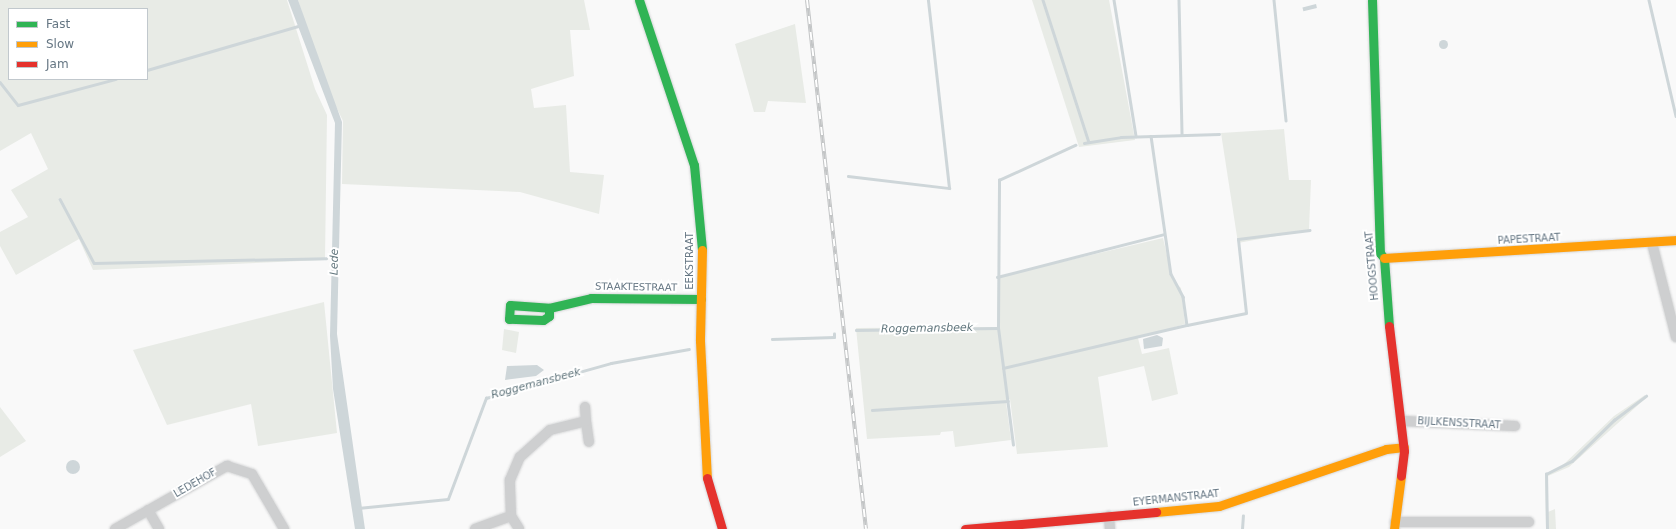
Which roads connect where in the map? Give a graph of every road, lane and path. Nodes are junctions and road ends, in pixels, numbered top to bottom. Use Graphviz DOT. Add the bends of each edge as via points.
graph roads {
  1 [pos="639,0"];
  2 [pos="1372,0"];
  3 [pos="1676,240"];
  4 [pos="1652,244"];
  5 [pos="1384,258"];
  6 [pos="701,299"];
  7 [pos="550,308"];
  8 [pos="1676,337"];
  9 [pos="585,407"];
  10 [pos="586,421"];
  11 [pos="1402,421"];
  12 [pos="1515,426"];
  13 [pos="589,442"];
  14 [pos="1404,447"];
  15 [pos="148,510"];
  16 [pos="511,516"];
  17 [pos="1109,516"];
  18 [pos="1530,522"];
  19 [pos="1395,525"];
  20 [pos="1505,525"];
  21 [pos="114,529"];
  22 [pos="159,529"];
  23 [pos="284,529"];
  24 [pos="475,529"];
  25 [pos="519,529"];
  26 [pos="722,529"];
  27 [pos="965,529"];
  28 [pos="1110,529"];
  1 -- 6 [label="street, EEKSTRAAT" via="694,165 702,238"];
  2 -- 5 [label="street, HOOGSTRAAT" via="1380,253"];
  3 -- 4 [label="street, PAPESTRAAT"];
  4 -- 5 [label="street, PAPESTRAAT" via="1390,254"];
  4 -- 8 [label="street"];
  5 -- 11 [label="street, HOOGSTRAAT" via="1382,268"];
  6 -- 7 [label="street, STAAKTESTRAAT" via="591,298 569,306"];
  6 -- 26 [label="street, EEKSTRAAT" via="707,484"];
  9 -- 10 [label="street"];
  10 -- 13 [label="street"];
  10 -- 16 [label="street" via="550,430 527,447 510,480"];
  11 -- 12 [label="street, BIJLKENSSTRAAT"];
  11 -- 14 [label="street, HOOGSTRAAT"];
  14 -- 17 [label="street, EYERMANSTRAAT" via="1386,449 1219,506"];
  14 -- 19 [label="street, HOOGSTRAAT"];
  15 -- 21 [label="street, LEDEHOF"];
  15 -- 22 [label="street"];
  15 -- 23 [label="street, LEDEHOF" via="218,469 236,467 258,481"];
  16 -- 24 [label="street"];
  16 -- 25 [label="street"];
  17 -- 27 [label="street, EYERMANSTRAAT"];
  17 -- 28 [label="street"];
  18 -- 20 [label="street"];
  19 -- 20 [label="street"];
}
